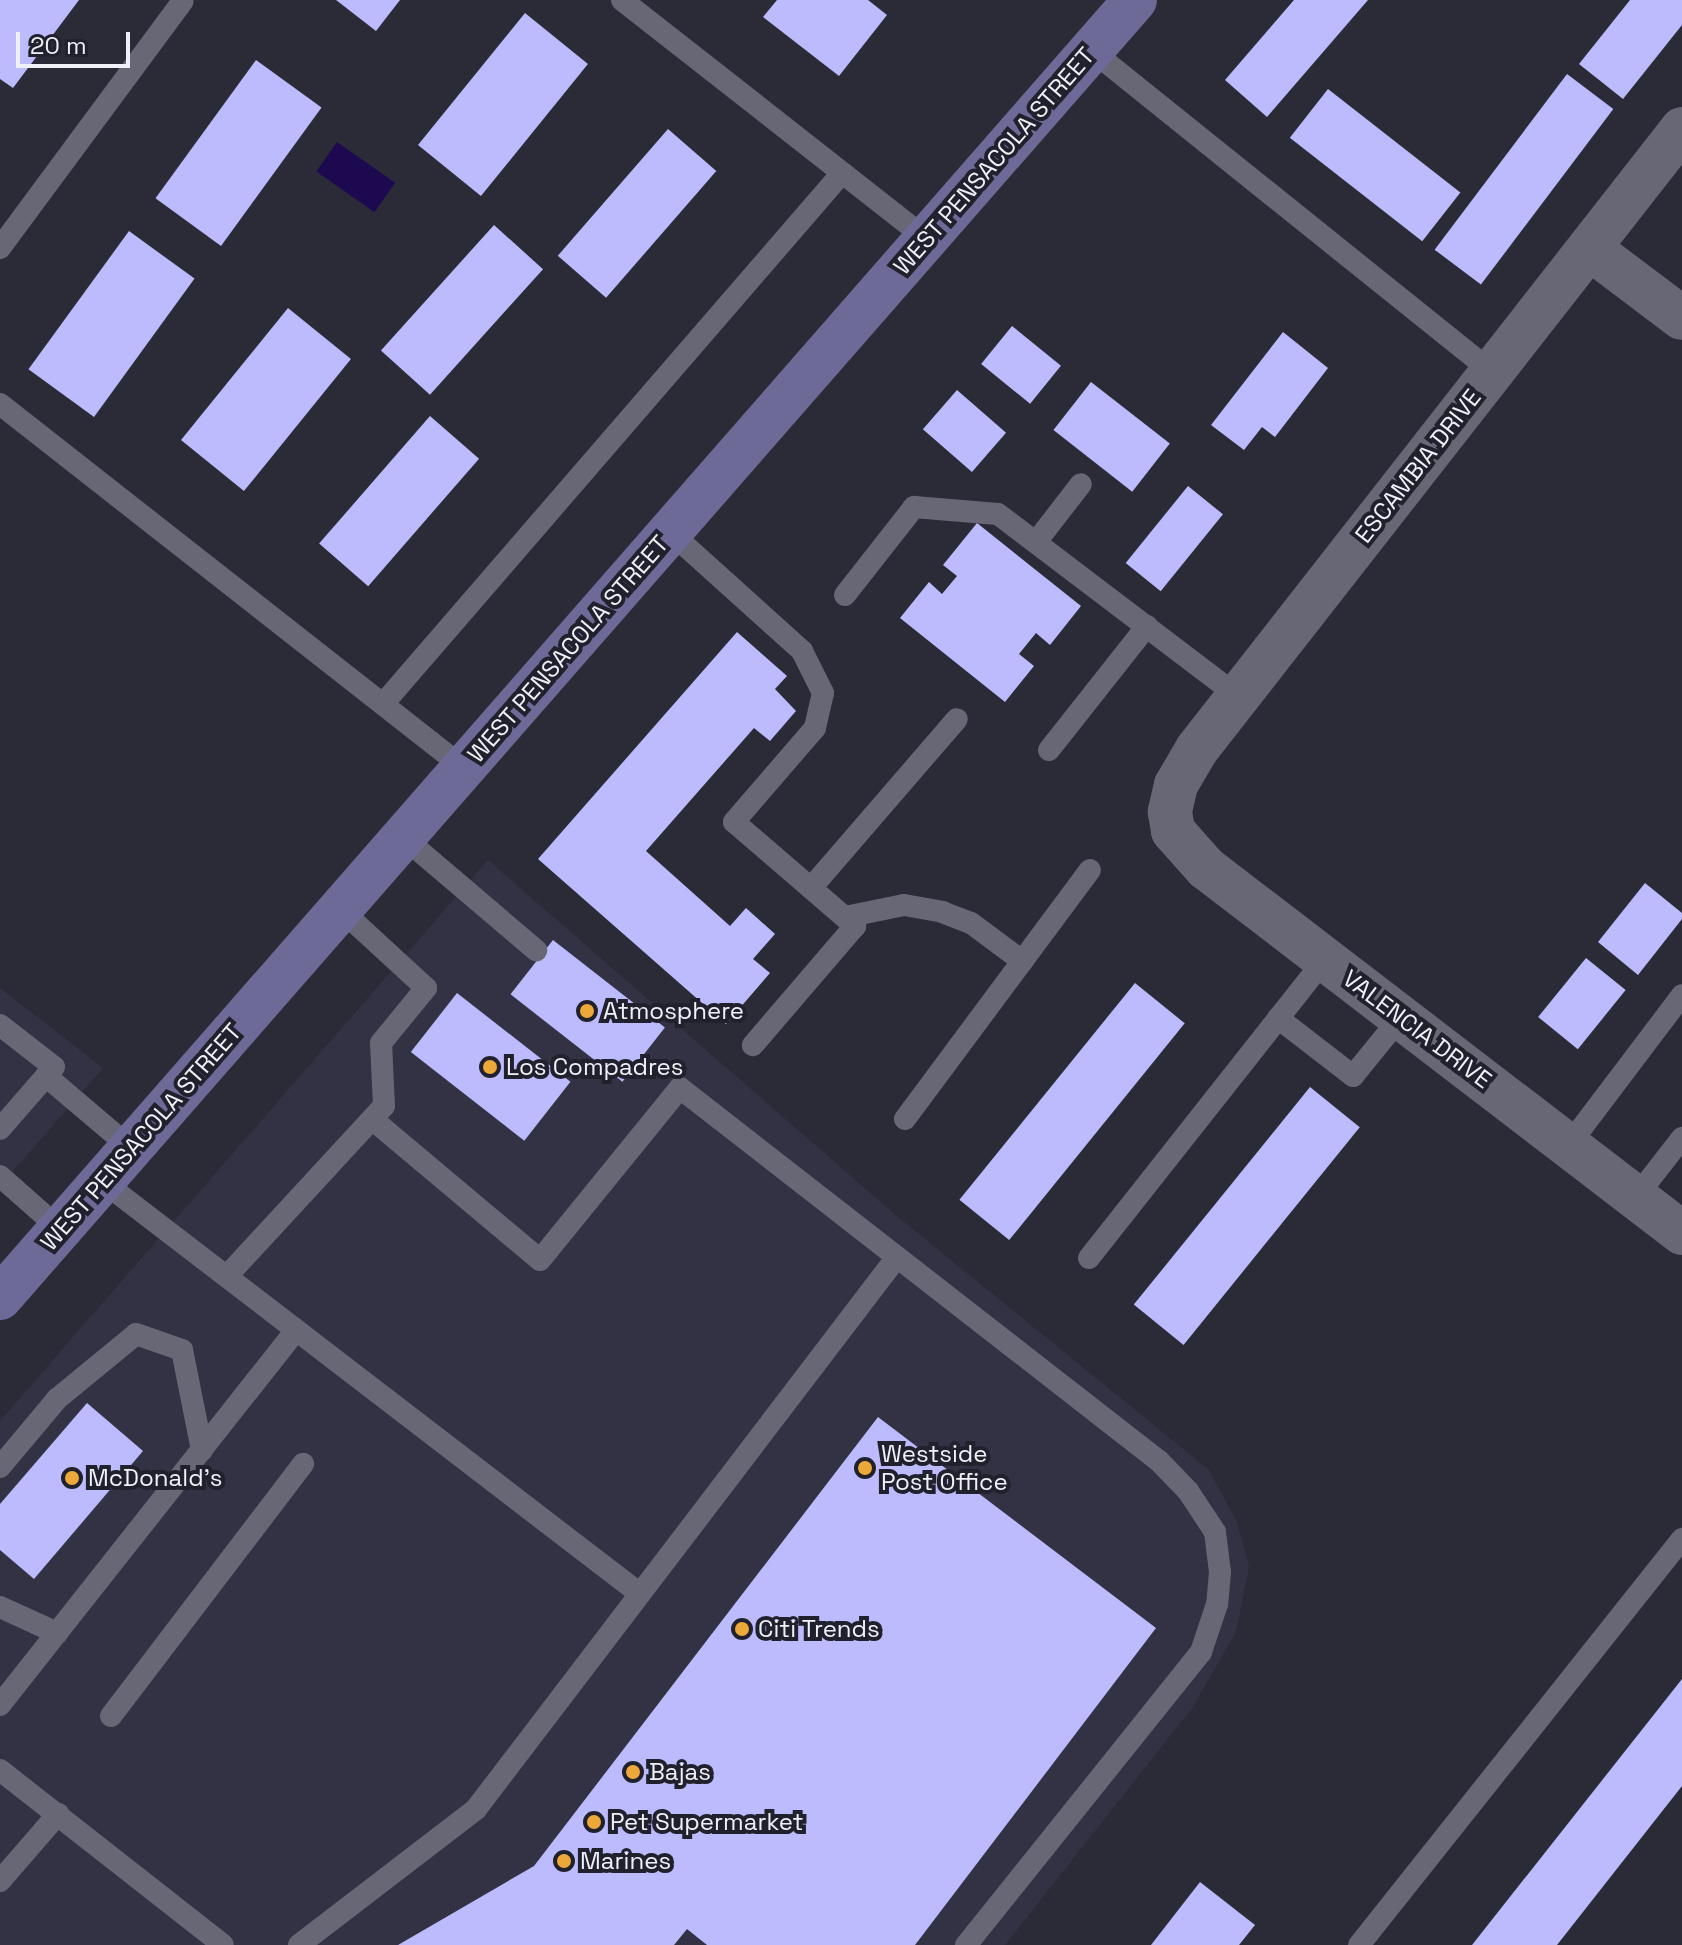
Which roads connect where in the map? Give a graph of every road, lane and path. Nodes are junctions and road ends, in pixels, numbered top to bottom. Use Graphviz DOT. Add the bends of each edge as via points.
graph roads {
  1 [pos="622,0"];
  2 [pos="1135,0"];
  3 [pos="183,1"];
  4 [pos="1091,50"];
  5 [pos="1682,129"];
  6 [pos="842,173"];
  7 [pos="927,239"];
  8 [pos="0,248"];
  9 [pos="1589,248"];
  10 [pos="1682,318"];
  11 [pos="1492,372"];
  12 [pos="0,404"];
  13 [pos="1081,484"];
  14 [pos="670,532"];
  15 [pos="1036,542"];
  16 [pos="845,595"];
  17 [pos="1147,626"];
  18 [pos="1238,696"];
  19 [pos="383,704"];
  20 [pos="957,719"];
  21 [pos="1049,750"];
  22 [pos="464,768"];
  23 [pos="1170,812"];
  24 [pos="403,837"];
  25 [pos="1090,870"];
  26 [pos="811,888"];
  27 [pos="340,909"];
  28 [pos="845,917"];
  29 [pos="536,950"];
  30 [pos="1325,959"];
  31 [pos="1022,961"];
  32 [pos="1682,995"];
  33 [pos="1401,1017"];
  34 [pos="1278,1018"];
  35 [pos="0,1025"];
  36 [pos="753,1045"];
  37 [pos="46,1076"];
  38 [pos="372,1119"];
  39 [pos="905,1119"];
  40 [pos="0,1129"];
  41 [pos="1682,1138"];
  42 [pos="1568,1146"];
  43 [pos="131,1148"];
  44 [pos="0,1176"];
  45 [pos="102,1181"];
  46 [pos="1636,1197"];
  47 [pos="60,1229"];
  48 [pos="1682,1233"];
  49 [pos="897,1257"];
  50 [pos="1089,1258"];
  51 [pos="227,1276"];
  52 [pos="0,1298"];
  53 [pos="296,1330"];
  54 [pos="202,1450"];
  55 [pos="303,1464"];
  56 [pos="0,1467"];
  57 [pos="1681,1542"];
  58 [pos="640,1594"];
  59 [pos="0,1607"];
  60 [pos="57,1633"];
  61 [pos="0,1705"];
  62 [pos="111,1716"];
  63 [pos="0,1770"];
  64 [pos="58,1814"];
  65 [pos="0,1881"];
  66 [pos="223,1945"];
  67 [pos="299,1945"];
  68 [pos="966,1945"];
  69 [pos="1359,1945"];
  1 -- 6 [label="lane"];
  2 -- 4 [label="main road, WEST PENSACOLA STREET"];
  3 -- 8 [label="lane"];
  4 -- 7 [label="main road, WEST PENSACOLA STREET"];
  4 -- 11 [label="lane"];
  5 -- 9 [label="street, ESCAMBIA DRIVE"];
  6 -- 7 [label="lane"];
  6 -- 19 [label="lane"];
  7 -- 14 [label="main road, WEST PENSACOLA STREET"];
  9 -- 10 [label="street"];
  9 -- 11 [label="street, ESCAMBIA DRIVE"];
  11 -- 18 [label="street, ESCAMBIA DRIVE"];
  12 -- 19 [label="lane"];
  13 -- 15 [label="lane"];
  14 -- 22 [label="main road, WEST PENSACOLA STREET"];
  14 -- 26 [label="lane" via="802,651 817,675 823,693 815,728 734,822"];
  15 -- 16 [label="lane" via="998,514 914,507"];
  15 -- 17 [label="lane"];
  17 -- 18 [label="lane"];
  17 -- 21 [label="lane"];
  18 -- 23 [label="street, ESCAMBIA DRIVE" via="1197,749 1176,785"];
  19 -- 22 [label="lane"];
  20 -- 26 [label="lane"];
  22 -- 24 [label="main road, WEST PENSACOLA STREET"];
  23 -- 30 [label="street, VALENCIA DRIVE" via="1173,831 1206,868"];
  24 -- 27 [label="main road, WEST PENSACOLA STREET"];
  24 -- 29 [label="lane"];
  25 -- 31 [label="lane"];
  26 -- 28 [label="lane"];
  27 -- 38 [label="lane" via="426,988 381,1043 384,1106"];
  27 -- 43 [label="main road, WEST PENSACOLA STREET"];
  28 -- 31 [label="lane" via="904,905 942,912 971,923"];
  28 -- 36 [label="lane" via="855,926"];
  30 -- 33 [label="street, VALENCIA DRIVE"];
  30 -- 34 [label="lane"];
  31 -- 39 [label="lane"];
  32 -- 42 [label="lane"];
  33 -- 34 [label="lane" via="1353,1076"];
  33 -- 42 [label="street, VALENCIA DRIVE"];
  34 -- 50 [label="lane"];
  35 -- 37 [label="lane" via="54,1067"];
  37 -- 40 [label="lane"];
  37 -- 43 [label="lane"];
  38 -- 49 [label="lane" via="540,1260 680,1088"];
  38 -- 51 [label="lane"];
  41 -- 46 [label="lane"];
  42 -- 46 [label="street, VALENCIA DRIVE"];
  43 -- 45 [label="main road, WEST PENSACOLA STREET"];
  44 -- 47 [label="lane"];
  45 -- 47 [label="main road, WEST PENSACOLA STREET"];
  45 -- 51 [label="lane"];
  46 -- 48 [label="street, VALENCIA DRIVE"];
  47 -- 52 [label="main road, WEST PENSACOLA STREET"];
  49 -- 58 [label="lane"];
  49 -- 68 [label="lane" via="1159,1461 1215,1532 1220,1572 1217,1604 1201,1652"];
  51 -- 53 [label="lane"];
  53 -- 54 [label="lane"];
  53 -- 58 [label="lane"];
  54 -- 56 [label="lane" via="182,1350 136,1334 57,1399"];
  54 -- 60 [label="lane"];
  55 -- 62 [label="lane"];
  57 -- 69 [label="lane"];
  58 -- 67 [label="lane" via="476,1809"];
  59 -- 60 [label="lane"];
  60 -- 61 [label="lane"];
  63 -- 64 [label="lane"];
  64 -- 65 [label="lane"];
  64 -- 66 [label="lane"];
}
